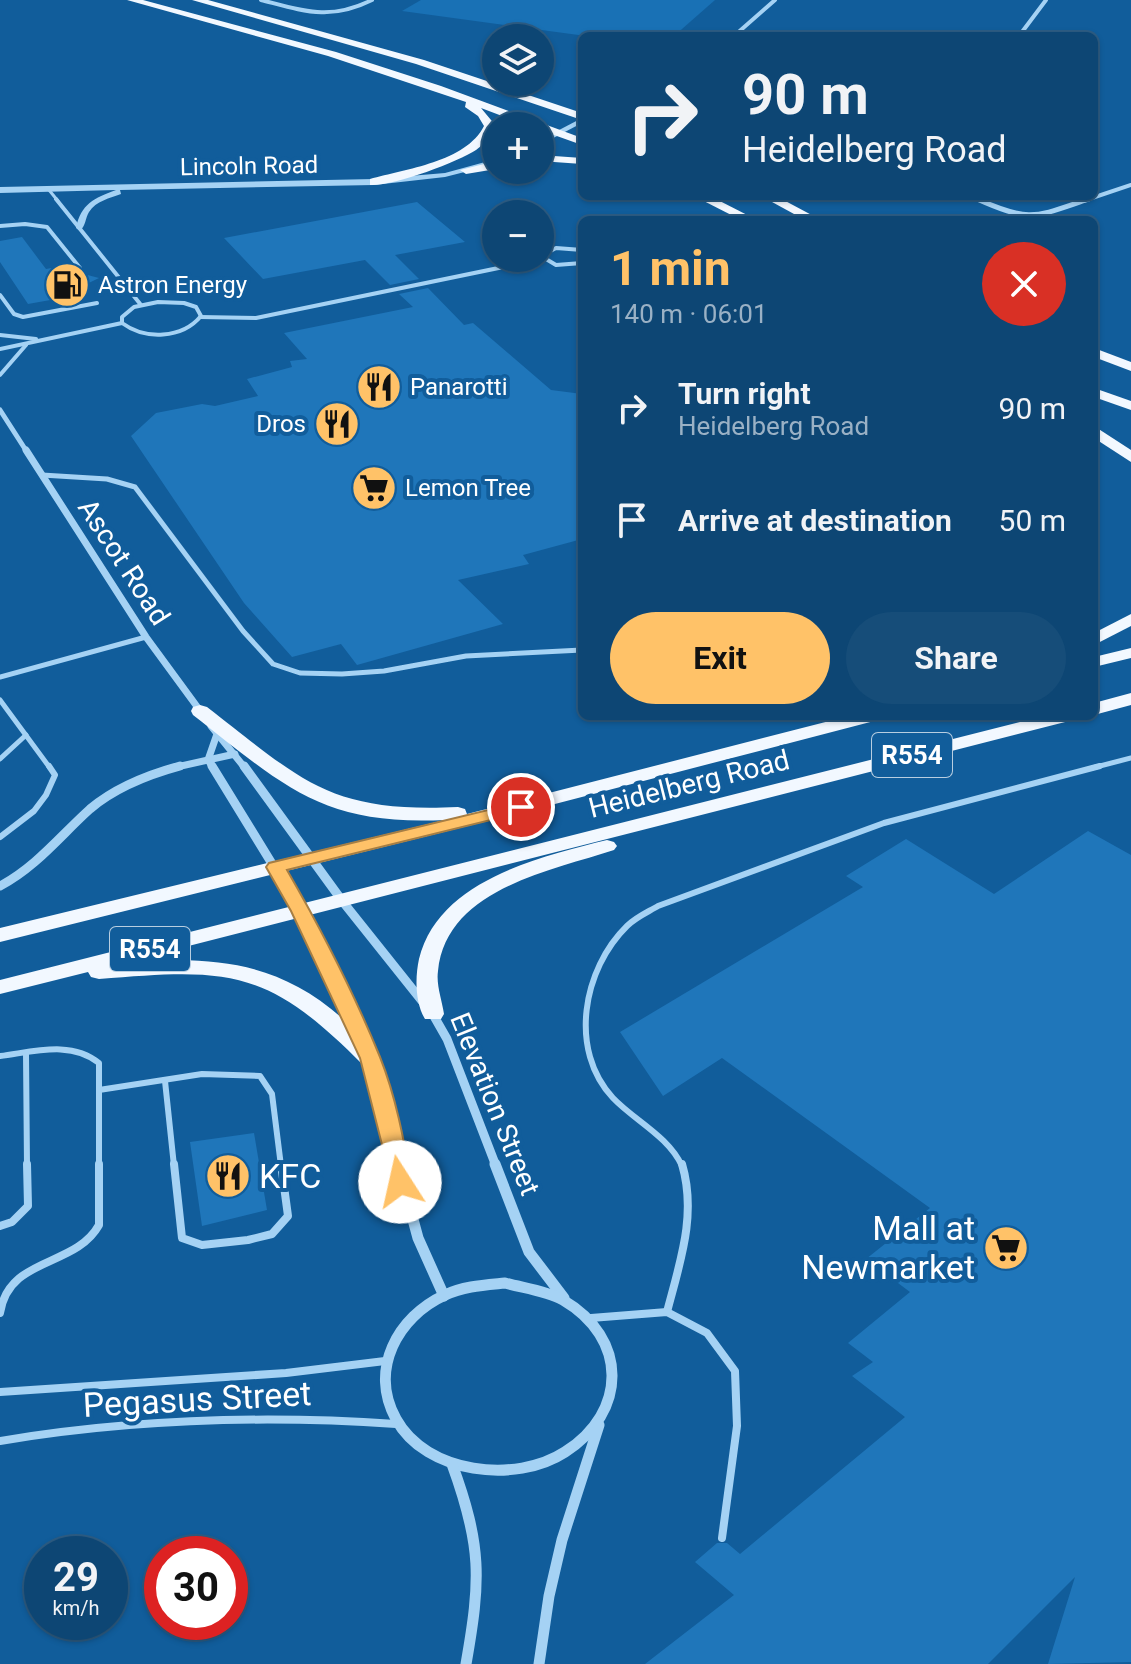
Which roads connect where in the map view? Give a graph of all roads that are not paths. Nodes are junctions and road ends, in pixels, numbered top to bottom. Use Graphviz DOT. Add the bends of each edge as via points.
graph roads {
  1 [pos="132,0"];
  2 [pos="197,0"];
  3 [pos="261,0"];
  4 [pos="372,0"];
  5 [pos="775,0"];
  6 [pos="1046,0"];
  7 [pos="739,32"];
  8 [pos="1022,32"];
  9 [pos="482,82"];
  10 [pos="437,88"];
  11 [pos="526,96"];
  12 [pos="532,96"];
  13 [pos="574,101"];
  14 [pos="578,116"];
  15 [pos="578,121"];
  16 [pos="578,130"];
  17 [pos="563,133"];
  18 [pos="554,137"];
  19 [pos="578,140"];
  20 [pos="554,159"];
  21 [pos="578,161"];
  22 [pos="482,166"];
  23 [pos="466,170"];
  24 [pos="374,182"];
  25 [pos="1131,185"];
  26 [pos="126,189"];
  27 [pos="0,190"];
  28 [pos="49,190"];
  29 [pos="1098,196"];
  30 [pos="708,200"];
  31 [pos="775,200"];
  32 [pos="980,200"];
  33 [pos="1086,200"];
  34 [pos="742,216"];
  35 [pos="807,216"];
  36 [pos="1038,216"];
  37 [pos="1038,216"];
  38 [pos="0,226"];
  39 [pos="80,228"];
  40 [pos="554,249"];
  41 [pos="578,250"];
  42 [pos="578,263"];
  43 [pos="554,264"];
  44 [pos="80,268"];
  45 [pos="482,271"];
  46 [pos="0,295"];
  47 [pos="97,303"];
  48 [pos="141,305"];
  49 [pos="200,317"];
  50 [pos="122,323"];
  51 [pos="0,335"];
  52 [pos="44,340"];
  53 [pos="29,343"];
  54 [pos="0,349"];
  55 [pos="1098,354"];
  56 [pos="1131,367"];
  57 [pos="0,375"];
  58 [pos="1098,394"];
  59 [pos="1131,406"];
  60 [pos="0,410"];
  61 [pos="1098,434"];
  62 [pos="1131,457"];
  63 [pos="42,475"];
  64 [pos="1131,619"];
  65 [pos="146,637"];
  66 [pos="1098,638"];
  67 [pos="578,650"];
  68 [pos="1131,653"];
  69 [pos="1098,661"];
  70 [pos="0,677"];
  71 [pos="1131,699"];
  72 [pos="0,700"];
  73 [pos="1098,708"];
  74 [pos="200,711"];
  75 [pos="856,720"];
  76 [pos="1050,720"];
  77 [pos="217,734"];
  78 [pos="26,735"];
  79 [pos="235,754"];
  80 [pos="1131,758"];
  81 [pos="0,759"];
  82 [pos="208,760"];
  83 [pos="759,794"];
  84 [pos="521,807"];
  85 [pos="0,837"];
  86 [pos="311,859"];
  87 [pos="276,867"];
  88 [pos="0,886"];
  89 [pos="343,902"];
  90 [pos="301,911"];
  91 [pos="0,935"];
  92 [pos="38,977"];
  93 [pos="0,987"];
  94 [pos="433,1014"];
  95 [pos="26,1054"];
  96 [pos="0,1056"];
  97 [pos="370,1058"];
  98 [pos="165,1081"];
  99 [pos="99,1090"];
  100 [pos="0,1226"];
  101 [pos="444,1296"];
  102 [pos="564,1298"];
  103 [pos="0,1305"];
  104 [pos="667,1312"];
  105 [pos="0,1313"];
  106 [pos="591,1318"];
  107 [pos="385,1361"];
  108 [pos="0,1392"];
  109 [pos="603,1413"];
  110 [pos="396,1424"];
  111 [pos="0,1441"];
  112 [pos="452,1464"];
  113 [pos="722,1538"];
  114 [pos="466,1664"];
  115 [pos="539,1664"];
  1 -- 10 [label="main road"];
  2 -- 9 [label="main road"];
  3 -- 4 [label="street" via="332,15 347,14"];
  5 -- 7 [label="street"];
  6 -- 8 [label="street"];
  10 -- 17 [label="main road"];
  10 -- 24 [label="main road" via="482,114 489,133 461,153"];
  11 -- 14 [label="main road"];
  12 -- 13 [label="main road"];
  15 -- 17 [label="street"];
  16 -- 17 [label="street"];
  17 -- 18 [label="street"];
  17 -- 19 [label="main road"];
  20 -- 21 [label="main road"];
  22 -- 23 [label="main road"];
  23 -- 24 [label="street, Lincoln Road"];
  24 -- 26 [label="street, Lincoln Road"];
  25 -- 29 [label="street"];
  26 -- 28 [label="street, Lincoln Road"];
  26 -- 39 [label="street" via="84,209"];
  27 -- 28 [label="street, Lincoln Road"];
  28 -- 39 [label="lane"];
  30 -- 34 [label="main road"];
  31 -- 35 [label="main road"];
  32 -- 36 [label="street" via="1013,215"];
  33 -- 37 [label="street"];
  38 -- 44 [label="lane" via="47,227"];
  39 -- 48 [label="lane"];
  40 -- 41 [label="lane"];
  42 -- 43 [label="lane"];
  45 -- 49 [label="lane" via="256,318"];
  46 -- 47 [label="lane" via="14,314 23,317"];
  48 -- 49 [label="lane" via="184,303 196,307"];
  48 -- 50 [label="lane" via="126,312"];
  49 -- 50 [label="lane" via="183,330 157,334 134,331"];
  50 -- 52 [label="lane"];
  51 -- 52 [label="lane"];
  52 -- 53 [label="lane"];
  53 -- 54 [label="lane"];
  53 -- 57 [label="lane"];
  55 -- 56 [label="main road"];
  58 -- 59 [label="main road"];
  60 -- 63 [label="street, Ascot Road"];
  61 -- 62 [label="main road"];
  63 -- 65 [label="street, Ascot Road"];
  63 -- 67 [label="lane" via="107,479 135,487 243,631 273,664 300,673 384,671 466,656"];
  64 -- 66 [label="main road"];
  65 -- 70 [label="lane"];
  65 -- 74 [label="street, Ascot Road"];
  68 -- 69 [label="main road"];
  71 -- 73 [label="main road"];
  72 -- 78 [label="lane"];
  74 -- 77 [label="street, Ascot Road"];
  74 -- 84 [label="main road" via="289,781 348,804 415,816"];
  75 -- 84 [label="main road, Heidelberg Road / R554"];
  76 -- 83 [label="main road, Heidelberg Road / R554"];
  77 -- 79 [label="street, Ascot Road"];
  77 -- 82 [label="street"];
  78 -- 81 [label="lane"];
  78 -- 85 [label="lane" via="55,775 37,810"];
  79 -- 82 [label="street"];
  79 -- 86 [label="street, Ascot Road"];
  80 -- 104 [label="lane" via="884,823 658,906 629,925 603,957 588,1001 585,1030 591,1068 610,1095 682,1161 692,1208"];
  82 -- 87 [label="street"];
  82 -- 88 [label="street" via="179,765 116,791 30,869"];
  83 -- 89 [label="main road, Heidelberg Road / R554"];
  83 -- 94 [label="main road" via="499,883 468,900 440,932 430,954 426,973"];
  84 -- 86 [label="main road, Heidelberg Road / R554"];
  86 -- 87 [label="main road, Heidelberg Road / R554"];
  86 -- 89 [label="street, Elevation Street"];
  87 -- 90 [label="street"];
  87 -- 91 [label="main road, Heidelberg Road / R554"];
  89 -- 90 [label="main road, Heidelberg Road / R554"];
  89 -- 94 [label="street, Elevation Street"];
  90 -- 92 [label="main road, Heidelberg Road / R554"];
  90 -- 97 [label="street"];
  92 -- 93 [label="main road, Heidelberg Road / R554"];
  92 -- 97 [label="main road" via="177,966 240,973 290,990"];
  94 -- 102 [label="street, Elevation Street" via="529,1252"];
  95 -- 96 [label="lane"];
  95 -- 99 [label="lane" via="92,1054 99,1063"];
  95 -- 100 [label="lane" via="28,1206"];
  97 -- 101 [label="street" via="418,1245"];
  98 -- 98 [label="lane" via="239,1071 260,1076 272,1094 288,1216 272,1234 202,1245 182,1238"];
  98 -- 99 [label="lane"];
  99 -- 103 [label="lane" via="99,1225 77,1250 41,1262 17,1278"];
  101 -- 102 [label="street, Elevation Street" via="505,1283"];
  101 -- 107 [label="street, Elevation Street" via="417,1313 397,1335"];
  102 -- 106 [label="street, Elevation Street"];
  103 -- 105 [label="lane"];
  104 -- 106 [label="lane"];
  104 -- 113 [label="lane" via="707,1333 735,1371 737,1426"];
  106 -- 109 [label="street, Elevation Street" via="608,1343 615,1372"];
  107 -- 108 [label="lane, Pegasus Street" via="286,1373"];
  107 -- 110 [label="street" via="384,1393"];
  109 -- 112 [label="street, Elevation Street" via="564,1453 529,1467 490,1471"];
  109 -- 115 [label="street, Elevation Street" via="562,1540"];
  110 -- 111 [label="lane, Pegasus Street" via="167,1420"];
  110 -- 112 [label="street, Elevation Street" via="420,1448"];
  112 -- 114 [label="street" via="466,1502 478,1589"];
}
